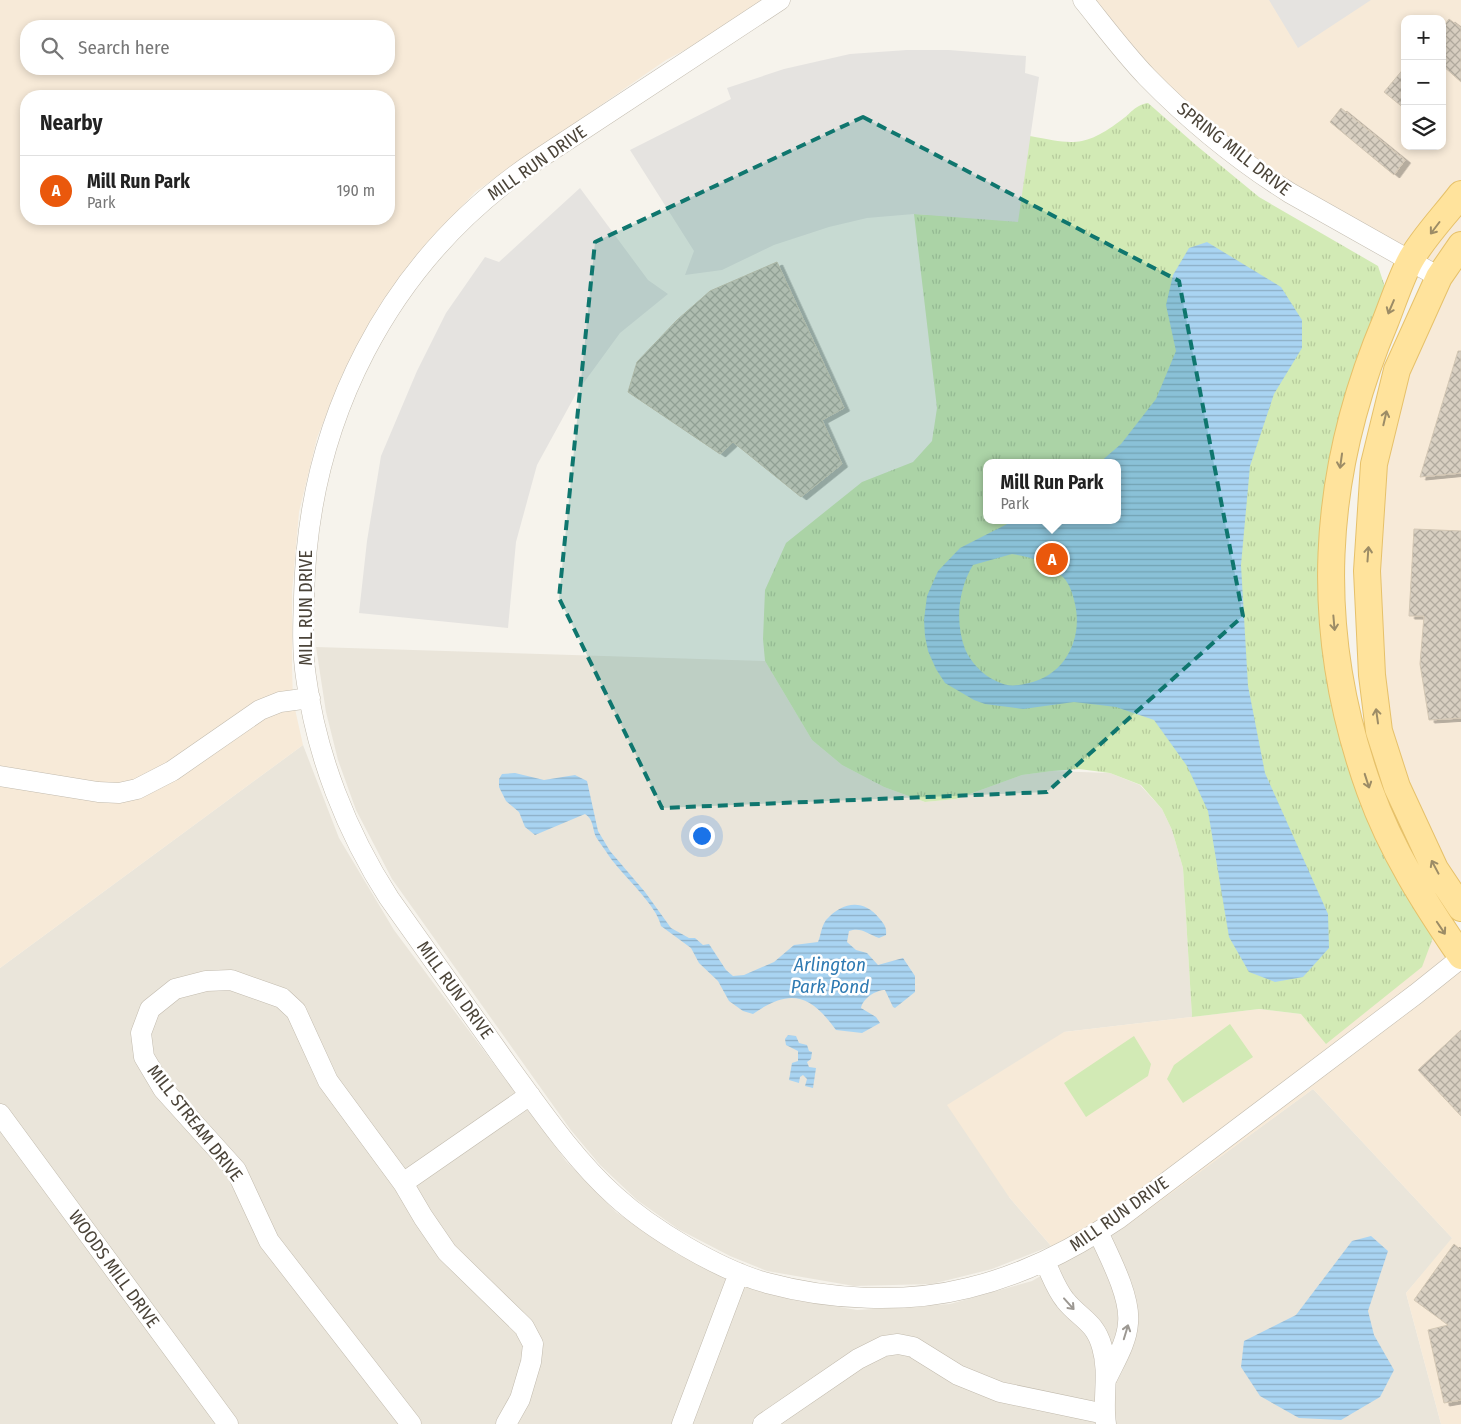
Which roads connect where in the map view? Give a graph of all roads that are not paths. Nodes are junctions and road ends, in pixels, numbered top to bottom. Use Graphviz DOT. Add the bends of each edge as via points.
graph roads {
  1 [pos="780,0"];
  2 [pos="1083,0"];
  3 [pos="1461,194"];
  4 [pos="1461,245"];
  5 [pos="1409,262"];
  6 [pos="1439,277"];
  7 [pos="310,698"];
  8 [pos="0,776"];
  9 [pos="1461,908"];
  10 [pos="1461,957"];
  11 [pos="530,1095"];
  12 [pos="0,1114"];
  13 [pos="403,1183"];
  14 [pos="1098,1232"];
  15 [pos="1045,1262"];
  16 [pos="739,1273"];
  17 [pos="1107,1378"];
  18 [pos="1105,1419"];
  19 [pos="508,1421"];
  20 [pos="228,1424"];
  21 [pos="411,1424"];
  22 [pos="682,1424"];
  23 [pos="763,1424"];
  1 -- 7 [label="street, MILL RUN DRIVE" via="505,182 453,229 394,303 343,397 329,433 309,518 303,614"];
  2 -- 5 [label="street, SPRING MILL DRIVE" via="1147,77 1222,144 1269,180"];
  3 -- 5 [label="main road, one-way"];
  4 -- 6 [label="main road"];
  5 -- 6 [label="street, SPRING MILL DRIVE"];
  5 -- 10 [label="main road, one-way" via="1368,362 1344,446 1330,563 1333,618 1339,682 1370,792 1415,887"];
  9 -- 6 [label="main road, one-way" via="1435,869 1397,787 1379,731 1372,675 1367,570 1374,464 1396,370"];
  7 -- 8 [label="street" via="280,702 260,710 172,771 137,789 119,793 98,792"];
  7 -- 11 [label="street, MILL RUN DRIVE" via="334,785 367,864"];
  10 -- 14 [label="street, MILL RUN DRIVE" via="1394,1011"];
  11 -- 13 [label="street"];
  11 -- 16 [label="street, MILL RUN DRIVE" via="594,1176 615,1196 668,1236"];
  12 -- 20 [label="street, WOODS MILL DRIVE"];
  13 -- 19 [label="street" via="447,1252 524,1327 533,1344 520,1399"];
  13 -- 21 [label="street, MILL STREAM DRIVE" via="328,1082 296,1012 282,998 231,980 206,981 175,989 150,1010 141,1032 144,1057 163,1089 236,1170 269,1240"];
  14 -- 15 [label="street, MILL RUN DRIVE"];
  17 -- 14 [label="street, one-way" via="1128,1323 1121,1282"];
  15 -- 16 [label="street, MILL RUN DRIVE" via="962,1289 866,1298 793,1288"];
  15 -- 17 [label="street, one-way" via="1063,1298 1092,1324 1102,1347"];
  16 -- 22 [label="street"];
  17 -- 18 [label="street"];
  18 -- 23 [label="street" via="1000,1392 958,1375 913,1347 898,1344 884,1346 858,1359"];
}
